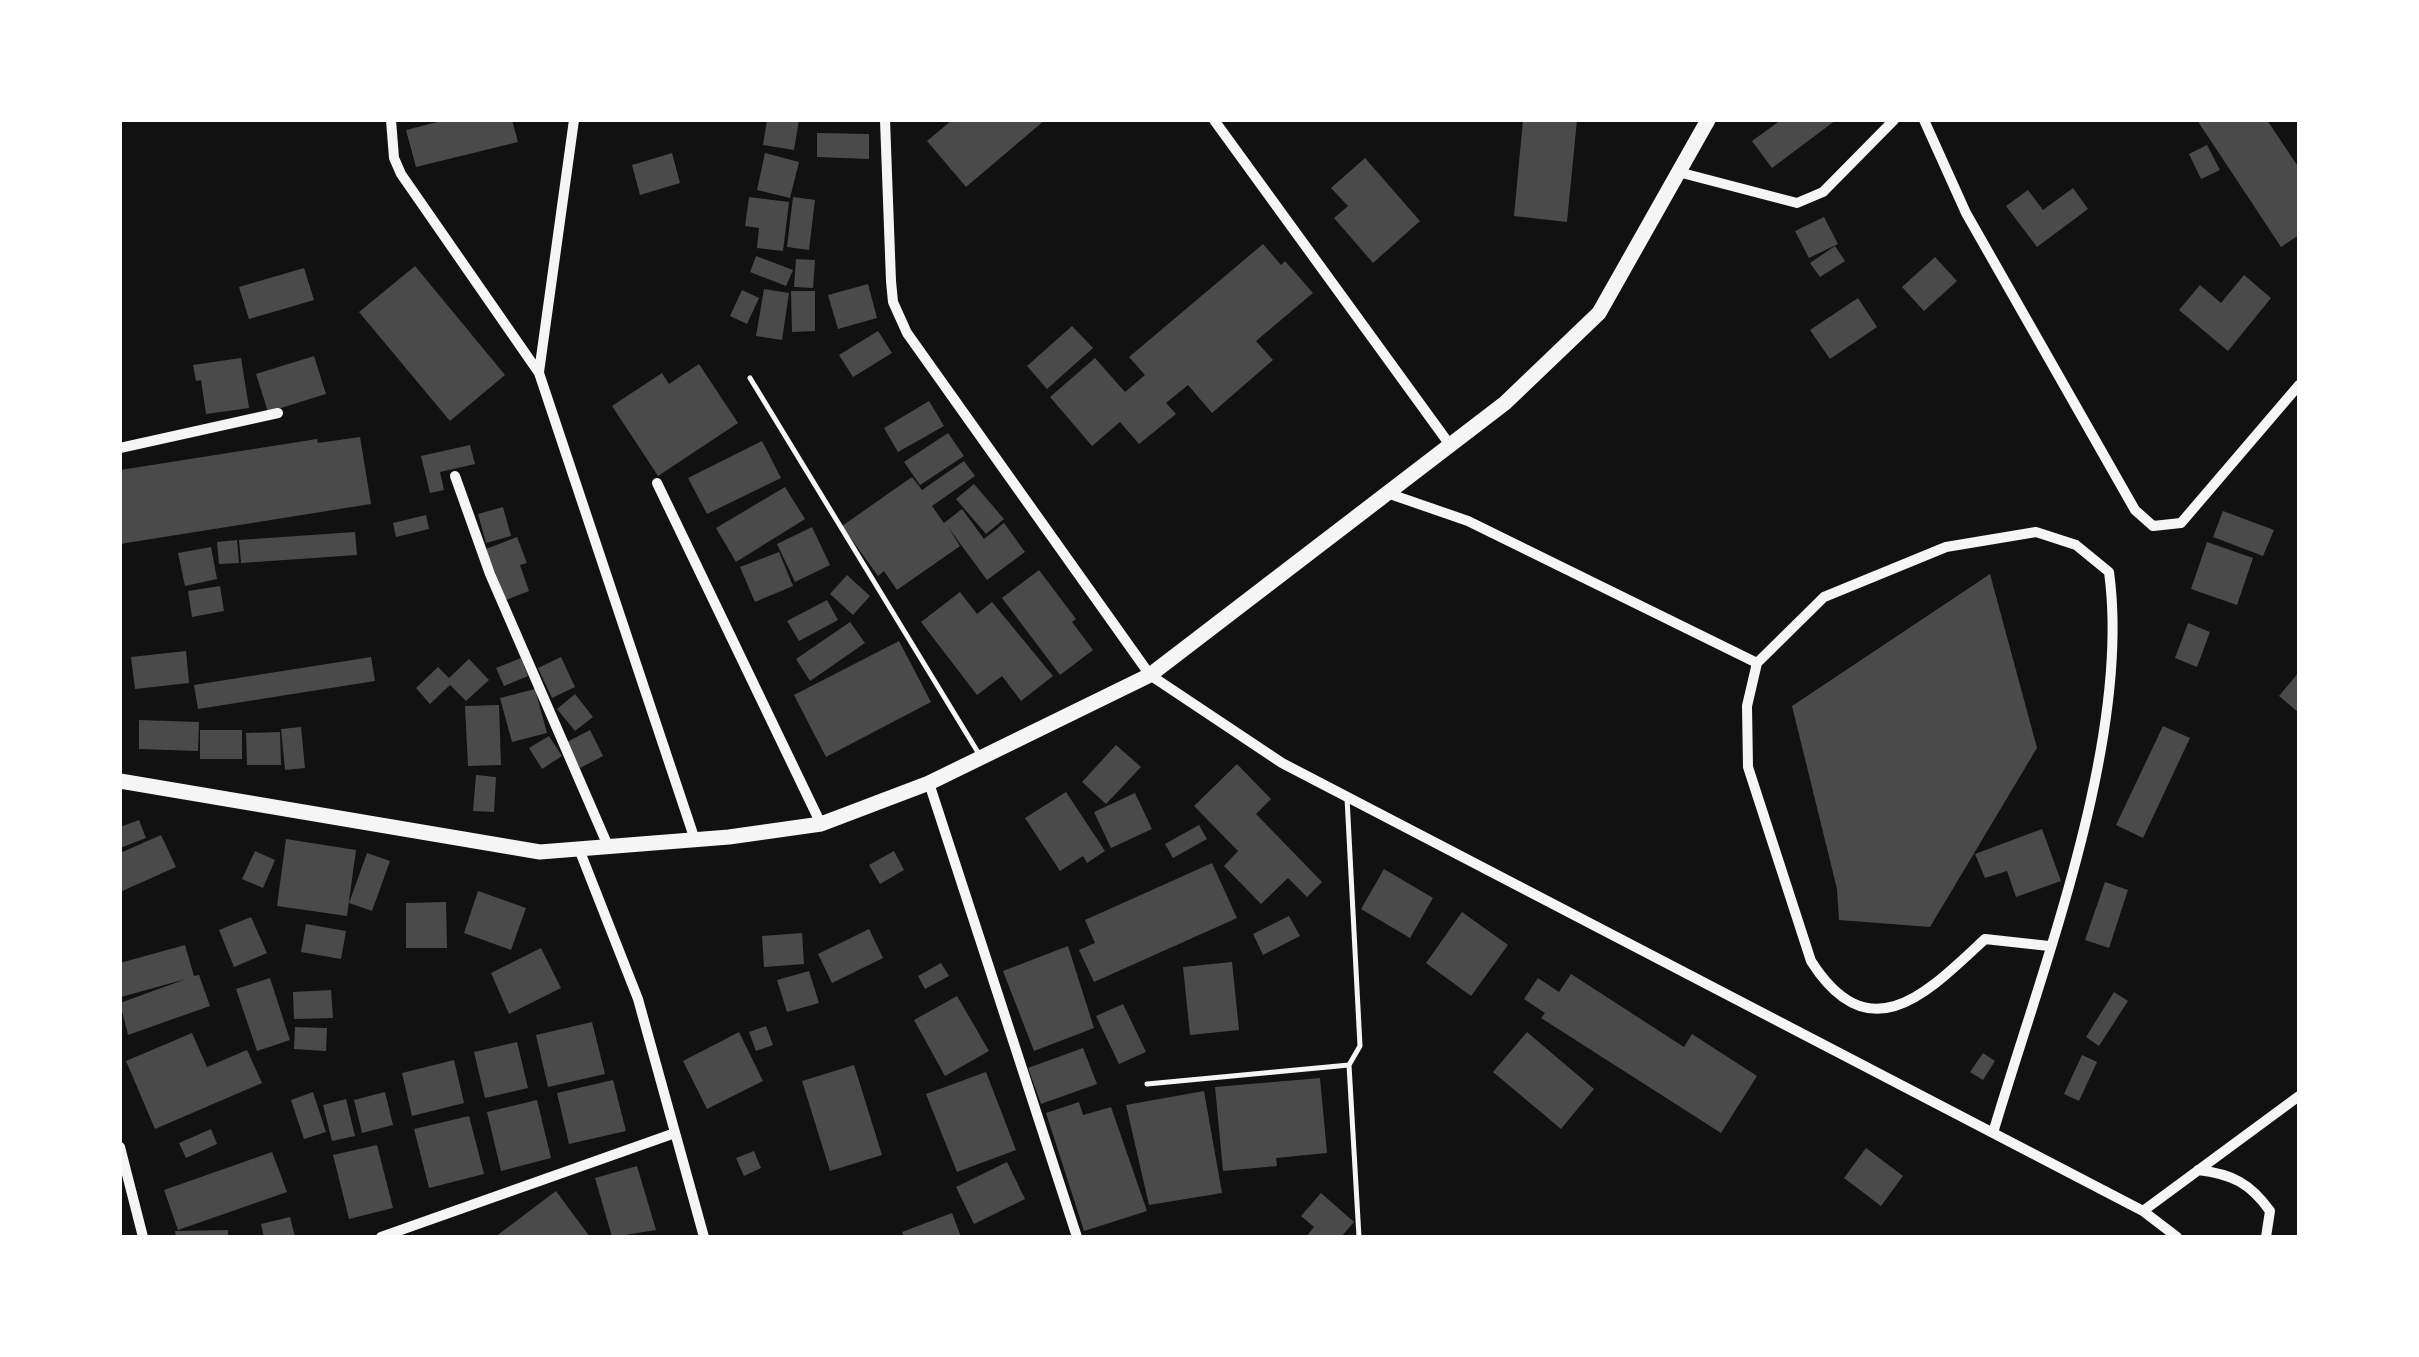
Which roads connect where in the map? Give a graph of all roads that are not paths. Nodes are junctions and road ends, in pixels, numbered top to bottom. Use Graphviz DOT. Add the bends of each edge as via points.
graph roads {
  1 [pos="391,120"];
  2 [pos="574,120"];
  3 [pos="885,120"];
  4 [pos="1214,120"];
  5 [pos="1708,120"];
  6 [pos="1894,120"];
  7 [pos="1924,120"];
  8 [pos="1682,173"];
  9 [pos="539,373"];
  10 [pos="750,378"];
  11 [pos="2299,385"];
  12 [pos="278,413"];
  13 [pos="1450,446"];
  14 [pos="120,448"];
  15 [pos="455,476"];
  16 [pos="658,483"];
  17 [pos="1386,492"];
  18 [pos="1757,664"];
  19 [pos="1150,675"];
  20 [pos="980,757"];
  21 [pos="120,782"];
  22 [pos="929,783"];
  23 [pos="1346,798"];
  24 [pos="821,824"];
  25 [pos="695,840"];
  26 [pos="608,846"];
  27 [pos="579,849"];
  28 [pos="2049,946"];
  29 [pos="1349,1065"];
  30 [pos="1147,1084"];
  31 [pos="2299,1096"];
  32 [pos="675,1133"];
  33 [pos="1993,1133"];
  34 [pos="120,1147"];
  35 [pos="2198,1170"];
  36 [pos="2143,1211"];
  37 [pos="143,1237"];
  38 [pos="381,1237"];
  39 [pos="704,1237"];
  40 [pos="1077,1237"];
  41 [pos="1360,1237"];
  42 [pos="2177,1237"];
  43 [pos="2266,1237"];
  1 -- 9 [label="street" via="400,174"];
  2 -- 9 [label="street"];
  3 -- 19 [label="street" via="893,302 907,333"];
  4 -- 13 [label="street"];
  5 -- 8 [label="main road"];
  6 -- 8 [label="street" via="1823,192 1797,203"];
  7 -- 11 [label="street" via="1966,213 2135,510 2153,526 2181,522"];
  8 -- 13 [label="main road" via="1599,312"];
  9 -- 25 [label="street"];
  10 -- 20 [label="lane"];
  12 -- 14 [label="street"];
  13 -- 17 [label="main road"];
  15 -- 26 [label="street" via="490,574"];
  16 -- 24 [label="street"];
  17 -- 18 [label="street" via="1468,522"];
  17 -- 19 [label="main road"];
  18 -- 28 [label="street" via="1747,706 1748,767 1811,960 1826,985 1871,1010 1900,1008 1940,982 1985,939"];
  18 -- 28 [label="street" via="1824,597 1946,547 2036,532 2076,545 2109,572 2114,610 2106,713"];
  19 -- 20 [label="main road"];
  19 -- 23 [label="street"];
  20 -- 22 [label="main road"];
  21 -- 27 [label="main road" via="540,852"];
  22 -- 24 [label="main road"];
  22 -- 40 [label="street"];
  23 -- 29 [label="lane" via="1360,1046"];
  23 -- 33 [label="street"];
  24 -- 25 [label="main road"];
  25 -- 26 [label="main road"];
  26 -- 27 [label="main road"];
  27 -- 32 [label="street" via="638,998"];
  28 -- 33 [label="street"];
  29 -- 30 [label="lane"];
  29 -- 41 [label="lane"];
  31 -- 35 [label="street"];
  32 -- 38 [label="street"];
  32 -- 39 [label="street"];
  33 -- 36 [label="street"];
  34 -- 37 [label="street"];
  35 -- 36 [label="street"];
  35 -- 43 [label="street" via="2226,1173 2254,1189 2270,1212"];
  36 -- 42 [label="street"];
}
